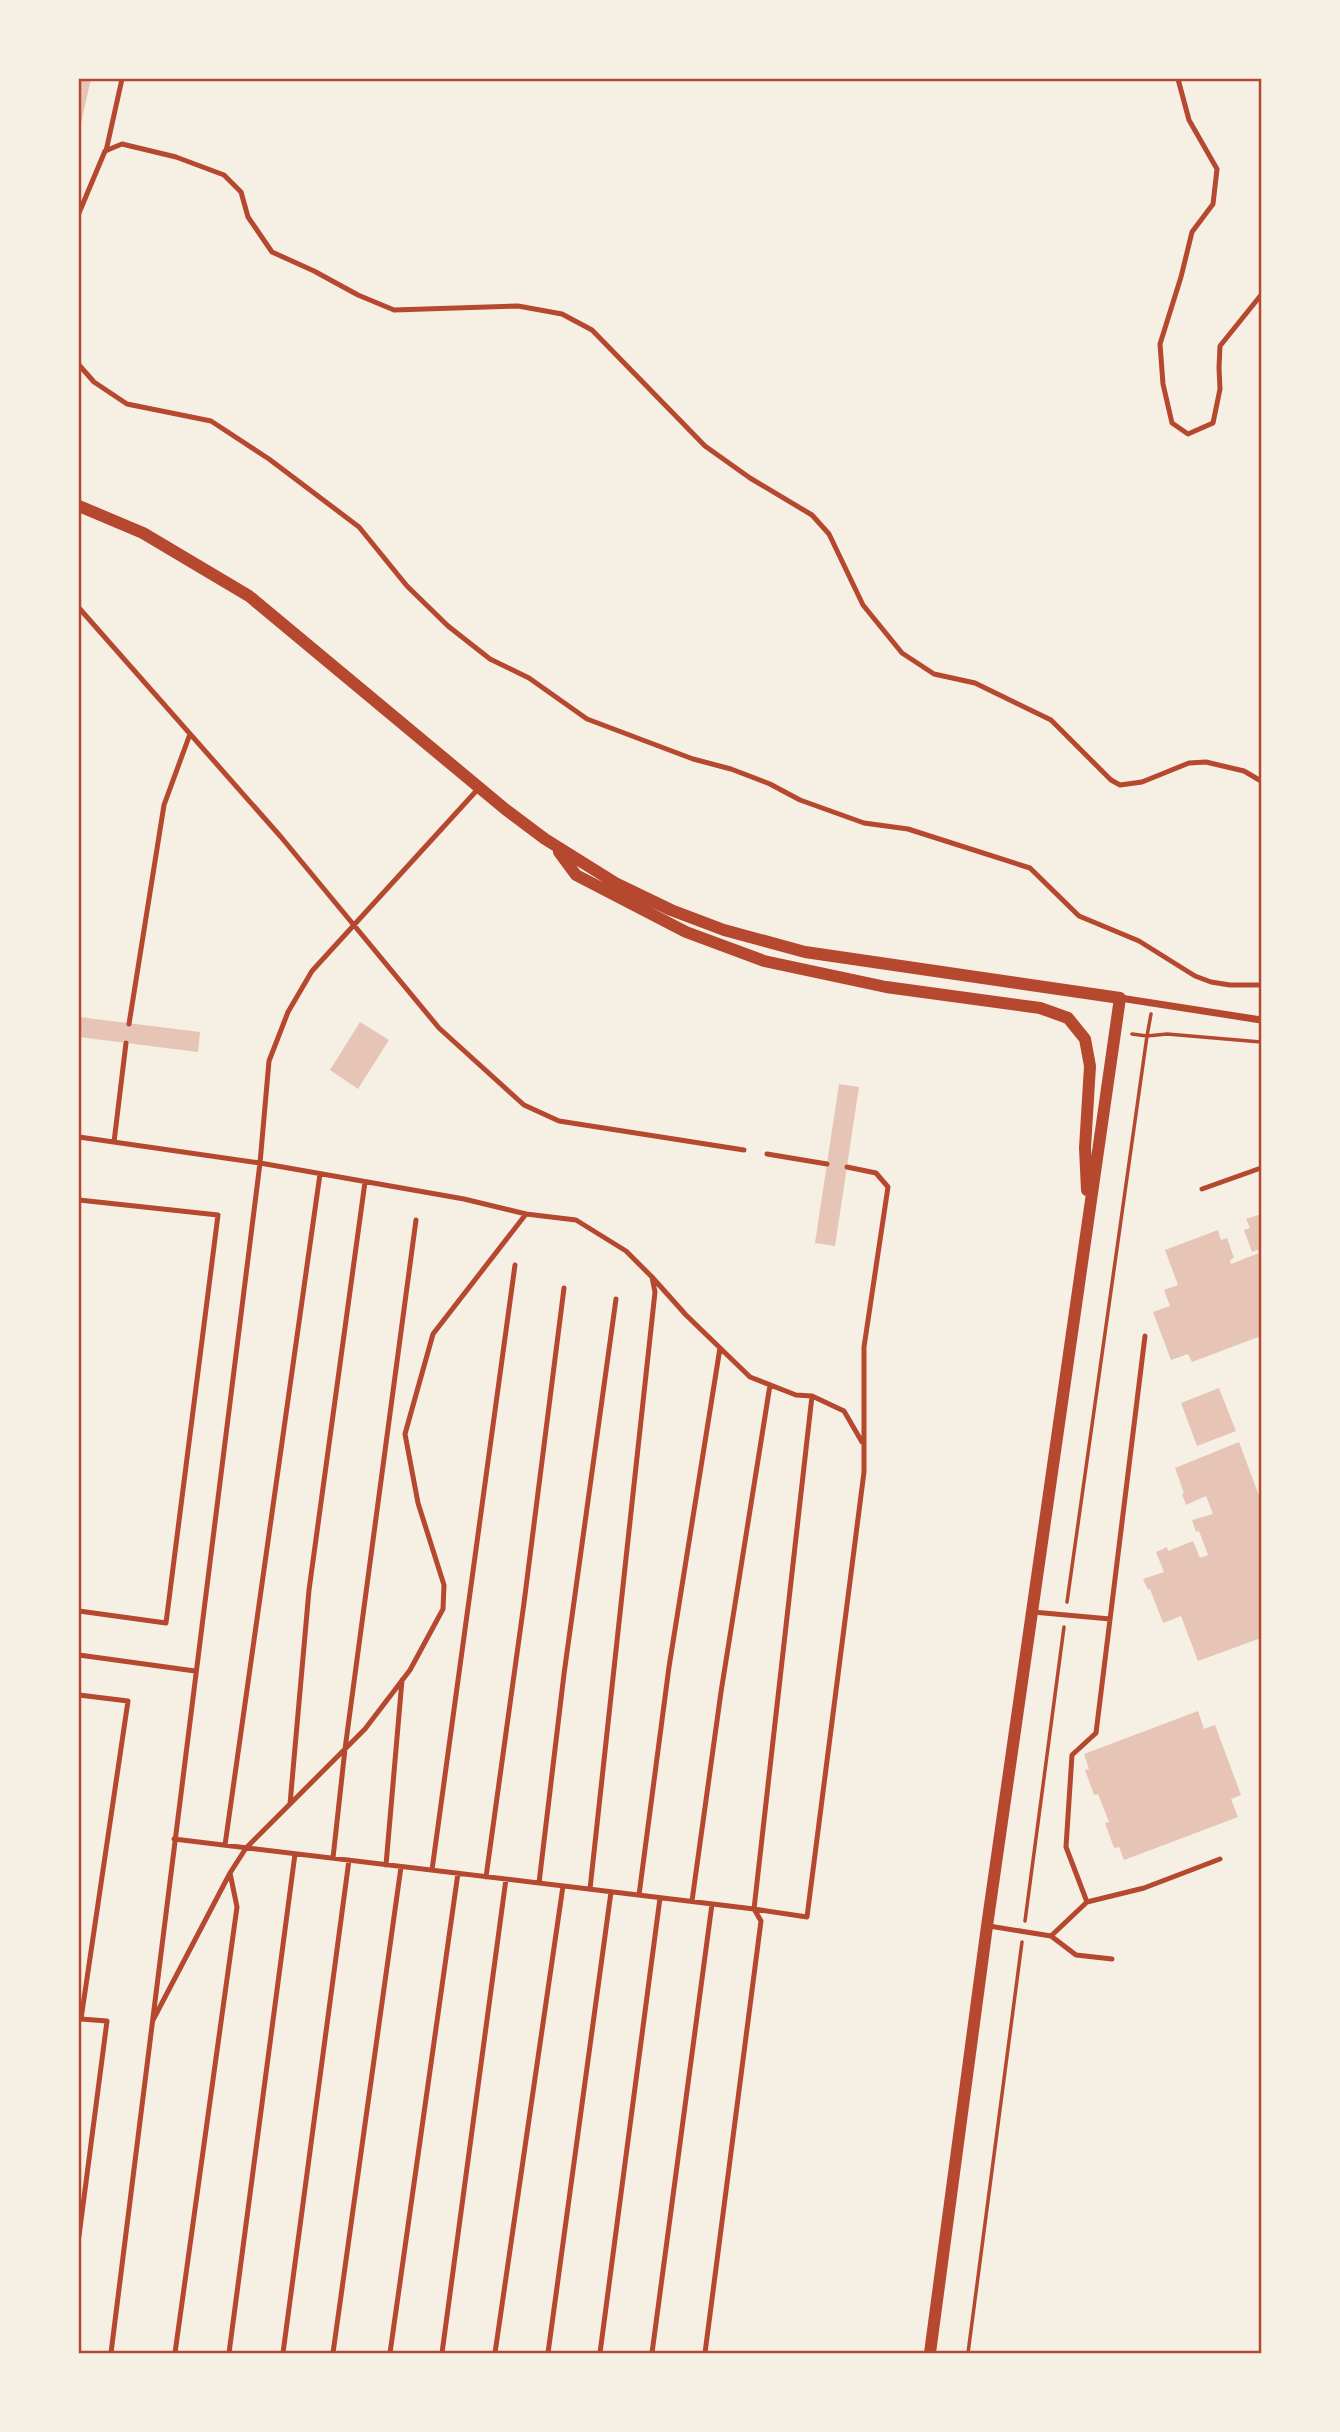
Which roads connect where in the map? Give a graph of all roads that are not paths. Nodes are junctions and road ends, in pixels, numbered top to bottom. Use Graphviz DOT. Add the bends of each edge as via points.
graph roads {
  1 [pos="122,79"];
  2 [pos="1178,79"];
  3 [pos="106,151"];
  4 [pos="79,213"];
  5 [pos="1261,295"];
  6 [pos="79,365"];
  7 [pos="79,506"];
  8 [pos="79,608"];
  9 [pos="190,734"];
  10 [pos="1261,781"];
  11 [pos="480,787"];
  12 [pos="553,845"];
  13 [pos="1261,985"];
  14 [pos="1120,998"];
  15 [pos="1261,1020"];
  16 [pos="129,1024"];
  17 [pos="126,1043"];
  18 [pos="79,1138"];
  19 [pos="114,1142"];
  20 [pos="744,1150"];
  21 [pos="767,1154"];
  22 [pos="260,1163"];
  23 [pos="827,1164"];
  24 [pos="847,1167"];
  25 [pos="1261,1168"];
  26 [pos="320,1174"];
  27 [pos="365,1182"];
  28 [pos="1202,1189"];
  29 [pos="79,1200"];
  30 [pos="526,1214"];
  31 [pos="416,1220"];
  32 [pos="1088,1222"];
  33 [pos="515,1265"];
  34 [pos="653,1277"];
  35 [pos="564,1288"];
  36 [pos="616,1299"];
  37 [pos="1144,1336"];
  38 [pos="720,1348"];
  39 [pos="771,1385"];
  40 [pos="812,1396"];
  41 [pos="864,1445"];
  42 [pos="79,1611"];
  43 [pos="1031,1612"];
  44 [pos="1110,1619"];
  45 [pos="79,1656"];
  46 [pos="195,1671"];
  47 [pos="402,1680"];
  48 [pos="79,1695"];
  49 [pos="345,1749"];
  50 [pos="290,1804"];
  51 [pos="174,1839"];
  52 [pos="225,1845"];
  53 [pos="246,1848"];
  54 [pos="295,1854"];
  55 [pos="333,1858"];
  56 [pos="1220,1859"];
  57 [pos="349,1860"];
  58 [pos="386,1865"];
  59 [pos="401,1867"];
  60 [pos="432,1870"];
  61 [pos="230,1873"];
  62 [pos="458,1873"];
  63 [pos="485,1877"];
  64 [pos="506,1879"];
  65 [pos="539,1883"];
  66 [pos="563,1886"];
  67 [pos="590,1889"];
  68 [pos="611,1892"];
  69 [pos="639,1895"];
  70 [pos="660,1898"];
  71 [pos="692,1901"];
  72 [pos="1087,1902"];
  73 [pos="712,1904"];
  74 [pos="754,1909"];
  75 [pos="987,1926"];
  76 [pos="1051,1936"];
  77 [pos="1112,1959"];
  78 [pos="80,2019"];
  79 [pos="151,2023"];
  80 [pos="79,2236"];
  81 [pos="111,2353"];
  82 [pos="175,2353"];
  83 [pos="229,2353"];
  84 [pos="283,2353"];
  85 [pos="333,2353"];
  86 [pos="390,2353"];
  87 [pos="442,2353"];
  88 [pos="495,2353"];
  89 [pos="548,2353"];
  90 [pos="600,2353"];
  91 [pos="652,2353"];
  92 [pos="705,2353"];
  93 [pos="930,2353"];
  1 -- 3 [label="lane"];
  2 -- 5 [label="lane" via="1189,120 1217,169 1213,204 1192,232 1160,344 1172,423 1188,434 1213,423 1220,389 1220,346"];
  3 -- 4 [label="lane"];
  3 -- 10 [label="lane" via="122,144 224,175 241,192 248,217 272,251 394,310 518,306 562,314 592,330 705,446 812,515 830,534 863,605 902,653 934,674 975,683 1051,720 1120,785 1206,762 1244,771"];
  6 -- 13 [label="lane" via="94,382 127,404 211,421 269,459 359,527 407,586 448,626 490,659 529,678 587,719 670,752 731,769 864,823 908,829 1030,868 1079,916 1139,941 1195,976 1211,982"];
  7 -- 11 [label="street" via="143,533 249,596"];
  8 -- 9 [label="lane"];
  9 -- 16 [label="lane" via="164,805"];
  9 -- 20 [label="lane" via="281,836 439,1028 524,1105 559,1121"];
  11 -- 12 [label="street"];
  11 -- 22 [label="lane" via="312,971 288,1012 269,1061"];
  12 -- 14 [label="street" via="660,905 766,943"];
  12 -- 32 [label="street" via="576,875 686,932 764,961 886,987 1040,1008 1068,1018 1085,1039 1090,1066 1085,1148"];
  14 -- 15 [label="street"];
  14 -- 32 [label="street"];
  17 -- 19 [label="lane"];
  18 -- 19 [label="lane"];
  19 -- 22 [label="lane"];
  21 -- 23 [label="lane"];
  22 -- 26 [label="lane"];
  22 -- 46 [label="lane"];
  24 -- 41 [label="lane" via="876,1173 888,1187 864,1347"];
  25 -- 28 [label="lane"];
  26 -- 27 [label="lane"];
  26 -- 52 [label="lane"];
  27 -- 30 [label="lane"];
  27 -- 50 [label="lane" via="309,1590"];
  29 -- 42 [label="lane" via="218,1215 166,1623"];
  30 -- 34 [label="lane" via="576,1220 626,1251"];
  30 -- 47 [label="lane" via="433,1334 405,1434 418,1503 444,1585 443,1609"];
  31 -- 49 [label="lane"];
  32 -- 43 [label="street"];
  33 -- 60 [label="lane"];
  34 -- 38 [label="lane"];
  34 -- 67 [label="lane" via="655,1293"];
  35 -- 63 [label="lane"];
  36 -- 65 [label="lane"];
  37 -- 44 [label="lane"];
  38 -- 39 [label="lane" via="750,1377"];
  38 -- 69 [label="lane" via="669,1667"];
  39 -- 40 [label="lane"];
  39 -- 71 [label="lane"];
  40 -- 41 [label="lane" via="844,1411"];
  40 -- 74 [label="lane"];
  41 -- 74 [label="lane" via="807,1917"];
  43 -- 44 [label="lane"];
  43 -- 75 [label="street"];
  44 -- 72 [label="lane" via="1096,1733 1072,1755 1066,1847"];
  45 -- 46 [label="lane"];
  46 -- 51 [label="lane"];
  47 -- 49 [label="lane"];
  47 -- 58 [label="lane"];
  48 -- 78 [label="lane" via="128,1701"];
  49 -- 50 [label="lane"];
  49 -- 55 [label="lane"];
  50 -- 53 [label="lane"];
  51 -- 52 [label="lane"];
  51 -- 79 [label="lane"];
  52 -- 53 [label="lane"];
  53 -- 54 [label="lane"];
  53 -- 61 [label="lane"];
  54 -- 55 [label="lane"];
  54 -- 83 [label="lane"];
  55 -- 57 [label="lane"];
  56 -- 72 [label="lane" via="1144,1888"];
  57 -- 58 [label="lane"];
  57 -- 84 [label="lane"];
  58 -- 59 [label="lane"];
  59 -- 60 [label="lane"];
  59 -- 85 [label="lane"];
  60 -- 62 [label="lane"];
  61 -- 79 [label="lane"];
  61 -- 82 [label="lane" via="237,1907"];
  62 -- 63 [label="lane"];
  62 -- 86 [label="lane"];
  63 -- 64 [label="lane"];
  64 -- 65 [label="lane"];
  64 -- 87 [label="lane"];
  65 -- 66 [label="lane"];
  66 -- 67 [label="lane"];
  66 -- 88 [label="lane"];
  67 -- 68 [label="lane"];
  68 -- 69 [label="lane"];
  68 -- 89 [label="lane"];
  69 -- 70 [label="lane"];
  70 -- 71 [label="lane"];
  70 -- 90 [label="lane"];
  71 -- 73 [label="lane"];
  72 -- 76 [label="lane"];
  73 -- 74 [label="lane"];
  73 -- 91 [label="lane"];
  74 -- 92 [label="lane" via="761,1921"];
  75 -- 76 [label="lane"];
  75 -- 93 [label="street"];
  76 -- 77 [label="lane" via="1076,1955"];
  78 -- 80 [label="lane" via="107,2021"];
  79 -- 81 [label="lane"];
}
